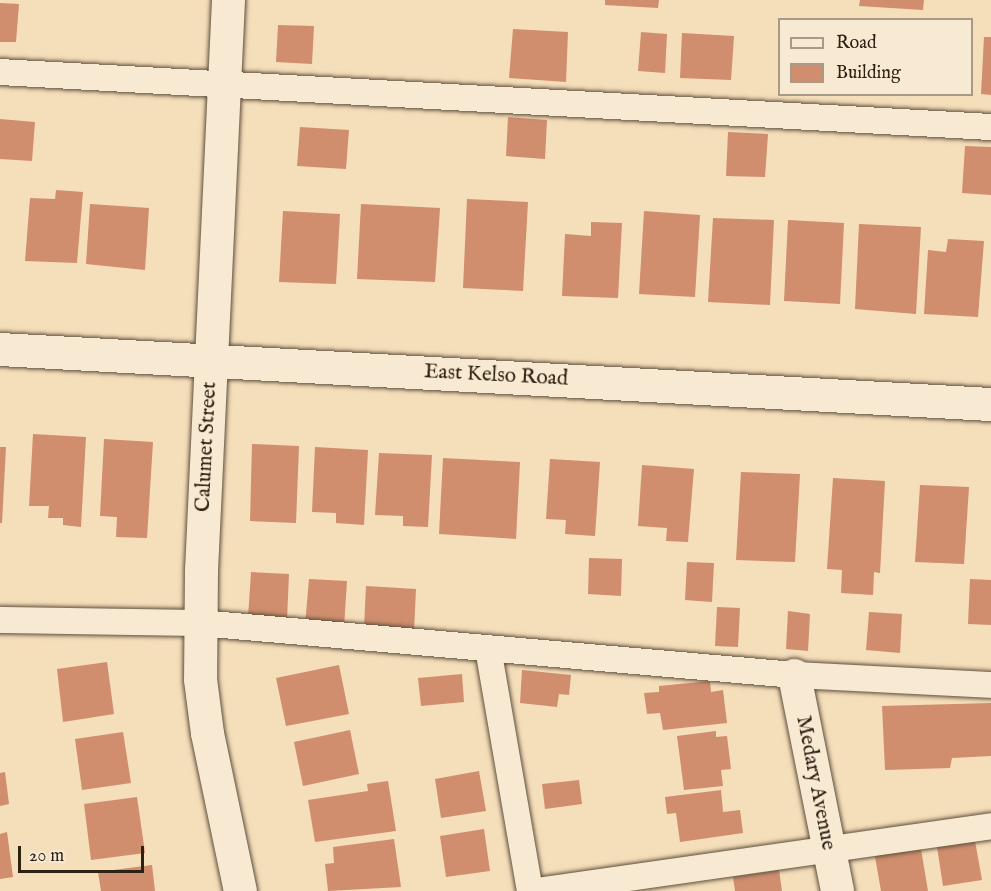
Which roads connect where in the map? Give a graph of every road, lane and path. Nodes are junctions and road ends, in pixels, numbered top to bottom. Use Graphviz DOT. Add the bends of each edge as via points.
graph roads {
  1 [pos="228,0"];
  2 [pos="0,72"];
  3 [pos="224,84"];
  4 [pos="991,127"];
  5 [pos="0,349"];
  6 [pos="211,360"];
  7 [pos="991,404"];
  8 [pos="0,620"];
  9 [pos="200,623"];
  10 [pos="488,648"];
  11 [pos="794,675"];
  12 [pos="991,685"];
  13 [pos="991,826"];
  14 [pos="828,849"];
  15 [pos="240,891"];
  16 [pos="530,891"];
  17 [pos="537,891"];
  18 [pos="837,891"];
  1 -- 3 [label="street, Calumet Street"];
  2 -- 3 [label="lane"];
  3 -- 4 [label="lane"];
  3 -- 6 [label="street, Calumet Street"];
  5 -- 6 [label="street, East Kelso Road"];
  6 -- 7 [label="street, East Kelso Road"];
  6 -- 9 [label="street, Calumet Street"];
  8 -- 9 [label="lane"];
  9 -- 10 [label="lane"];
  9 -- 15 [label="street, Calumet Street" via="207,733"];
  10 -- 11 [label="lane"];
  10 -- 16 [label="lane"];
  11 -- 12 [label="lane"];
  11 -- 14 [label="street, Medary Avenue"];
  13 -- 14 [label="lane"];
  14 -- 17 [label="lane"];
  14 -- 18 [label="street, Medary Avenue"];
}
